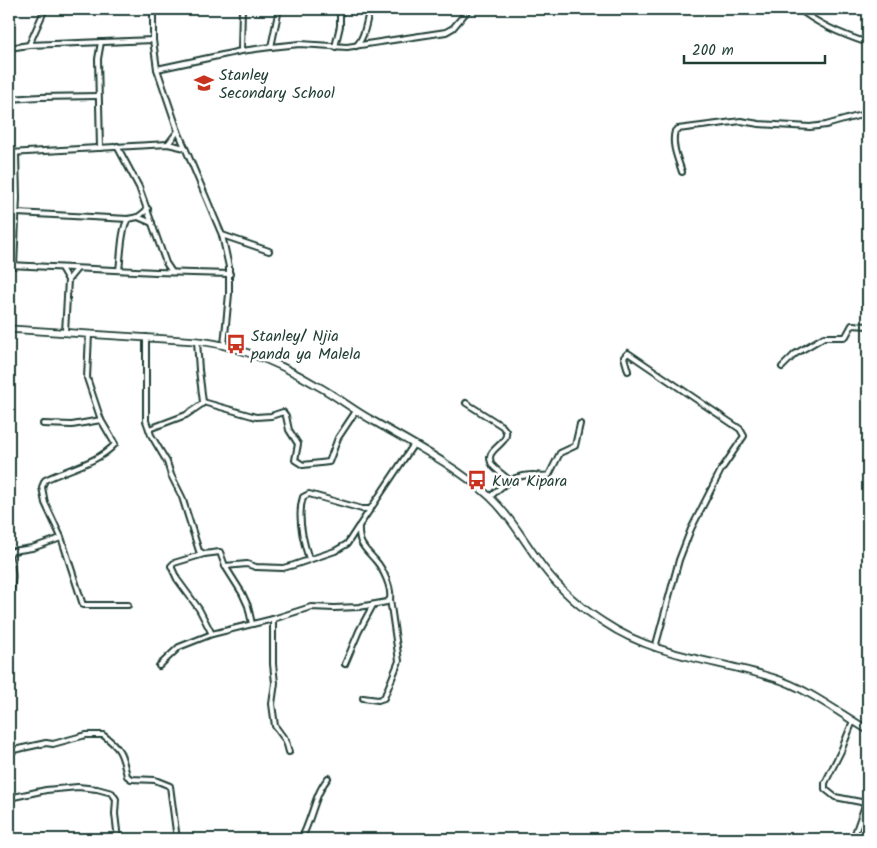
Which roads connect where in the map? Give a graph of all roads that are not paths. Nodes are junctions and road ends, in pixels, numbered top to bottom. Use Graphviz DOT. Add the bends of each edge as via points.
graph roads {
  1 [pos="45,9"];
  2 [pos="153,9"];
  3 [pos="242,9"];
  4 [pos="279,9"];
  5 [pos="340,9"];
  6 [pos="370,9"];
  7 [pos="469,9"];
  8 [pos="799,9"];
  9 [pos="153,40"];
  10 [pos="91,42"];
  11 [pos="101,42"];
  12 [pos="868,43"];
  13 [pos="29,45"];
  14 [pos="356,46"];
  15 [pos="271,47"];
  16 [pos="335,47"];
  17 [pos="9,48"];
  18 [pos="241,51"];
  19 [pos="98,53"];
  20 [pos="157,69"];
  21 [pos="98,96"];
  22 [pos="9,99"];
  23 [pos="868,113"];
  24 [pos="178,131"];
  25 [pos="168,144"];
  26 [pos="117,146"];
  27 [pos="100,148"];
  28 [pos="185,148"];
  29 [pos="9,153"];
  30 [pos="16,154"];
  31 [pos="682,172"];
  32 [pos="148,209"];
  33 [pos="17,213"];
  34 [pos="138,217"];
  35 [pos="128,219"];
  36 [pos="153,224"];
  37 [pos="222,235"];
  38 [pos="269,251"];
  39 [pos="9,266"];
  40 [pos="14,266"];
  41 [pos="61,268"];
  42 [pos="77,269"];
  43 [pos="119,270"];
  44 [pos="172,272"];
  45 [pos="230,274"];
  46 [pos="68,280"];
  47 [pos="868,326"];
  48 [pos="9,329"];
  49 [pos="65,332"];
  50 [pos="89,333"];
  51 [pos="146,337"];
  52 [pos="197,341"];
  53 [pos="224,345"];
  54 [pos="782,367"];
  55 [pos="628,371"];
  56 [pos="203,402"];
  57 [pos="466,404"];
  58 [pos="356,411"];
  59 [pos="101,420"];
  60 [pos="43,424"];
  61 [pos="580,424"];
  62 [pos="149,429"];
  63 [pos="414,444"];
  64 [pos="509,480"];
  65 [pos="490,497"];
  66 [pos="371,509"];
  67 [pos="359,526"];
  68 [pos="61,538"];
  69 [pos="9,547"];
  70 [pos="13,551"];
  71 [pos="204,554"];
  72 [pos="309,559"];
  73 [pos="225,566"];
  74 [pos="9,598"];
  75 [pos="390,598"];
  76 [pos="128,605"];
  77 [pos="373,605"];
  78 [pos="273,619"];
  79 [pos="252,624"];
  80 [pos="212,634"];
  81 [pos="655,648"];
  82 [pos="345,664"];
  83 [pos="159,666"];
  84 [pos="363,698"];
  85 [pos="852,721"];
  86 [pos="868,730"];
  87 [pos="9,751"];
  88 [pos="289,752"];
  89 [pos="328,778"];
  90 [pos="868,797"];
  91 [pos="9,798"];
  92 [pos="866,803"];
  93 [pos="118,839"];
  94 [pos="177,839"];
  95 [pos="301,839"];
  96 [pos="853,839"];
  1 -- 13 [label="street"];
  2 -- 9 [label="street"];
  3 -- 18 [label="street"];
  4 -- 15 [label="street"];
  5 -- 16 [label="street"];
  6 -- 14 [label="street" via="363,39"];
  7 -- 14 [label="street" via="446,32"];
  8 -- 12 [label="street" via="815,21"];
  9 -- 11 [label="street"];
  9 -- 20 [label="street"];
  10 -- 11 [label="street"];
  10 -- 13 [label="street"];
  10 -- 19 [label="street"];
  11 -- 19 [label="street"];
  13 -- 17 [label="street"];
  14 -- 16 [label="street"];
  15 -- 16 [label="street" via="300,44"];
  15 -- 18 [label="street"];
  18 -- 20 [label="street"];
  19 -- 21 [label="street"];
  20 -- 24 [label="street"];
  21 -- 22 [label="street"];
  21 -- 27 [label="street"];
  23 -- 31 [label="street" via="826,125 741,121 678,130 673,136"];
  24 -- 25 [label="street"];
  24 -- 28 [label="street"];
  25 -- 26 [label="street"];
  25 -- 28 [label="street"];
  26 -- 27 [label="street"];
  26 -- 32 [label="street"];
  27 -- 30 [label="street"];
  28 -- 37 [label="street"];
  29 -- 30 [label="street"];
  30 -- 33 [label="street"];
  32 -- 34 [label="street"];
  32 -- 36 [label="street"];
  33 -- 35 [label="street"];
  33 -- 40 [label="street"];
  34 -- 35 [label="street"];
  34 -- 36 [label="street"];
  35 -- 43 [label="street" via="123,228"];
  36 -- 44 [label="street"];
  37 -- 38 [label="street"];
  37 -- 45 [label="street"];
  39 -- 40 [label="street"];
  40 -- 41 [label="street"];
  41 -- 42 [label="street"];
  41 -- 46 [label="street"];
  42 -- 43 [label="street"];
  42 -- 46 [label="street"];
  43 -- 44 [label="street"];
  44 -- 45 [label="street"];
  45 -- 53 [label="street"];
  46 -- 49 [label="street"];
  47 -- 54 [label="street" via="852,325 845,337 824,337 795,354"];
  48 -- 49 [label="main road"];
  49 -- 50 [label="main road"];
  50 -- 51 [label="main road"];
  50 -- 59 [label="street" via="86,374"];
  51 -- 52 [label="main road"];
  51 -- 62 [label="street" via="145,410"];
  52 -- 53 [label="main road"];
  52 -- 56 [label="street"];
  53 -- 58 [label="main road" via="283,367"];
  55 -- 81 [label="street" via="624,357 628,353 740,429 744,436 721,470 691,529 679,560"];
  56 -- 58 [label="street" via="256,417 283,412 298,444 295,460 302,465 329,462 342,432"];
  56 -- 62 [label="street" via="186,415"];
  57 -- 64 [label="street" via="502,426 506,432 506,438 490,458 492,465"];
  58 -- 63 [label="main road"];
  59 -- 60 [label="street" via="72,425"];
  59 -- 68 [label="street" via="114,445 42,483 42,495"];
  61 -- 64 [label="street" via="575,446 560,453 549,475 522,475"];
  62 -- 71 [label="street" via="182,498 199,551"];
  63 -- 65 [label="main road" via="460,473"];
  63 -- 66 [label="street"];
  64 -- 65 [label="street"];
  65 -- 81 [label="main road" via="510,518 544,568 565,591 604,623"];
  66 -- 67 [label="street"];
  66 -- 72 [label="street" via="309,494 303,496 302,526"];
  67 -- 72 [label="street" via="347,544"];
  67 -- 75 [label="street" via="360,542 379,566"];
  68 -- 70 [label="street"];
  68 -- 76 [label="street" via="83,605"];
  69 -- 70 [label="street"];
  70 -- 74 [label="street" via="9,554 13,571"];
  71 -- 73 [label="street" via="220,552"];
  71 -- 80 [label="street" via="171,566"];
  72 -- 73 [label="street" via="283,568 247,564"];
  73 -- 79 [label="street" via="242,593"];
  75 -- 77 [label="street" via="387,602"];
  75 -- 84 [label="street" via="399,661 384,698"];
  77 -- 78 [label="street" via="311,607"];
  77 -- 82 [label="street"];
  78 -- 79 [label="street"];
  78 -- 88 [label="street" via="275,683 272,704 275,726 286,741"];
  79 -- 80 [label="street"];
  80 -- 83 [label="street" via="180,647"];
  81 -- 85 [label="main road" via="776,678"];
  85 -- 86 [label="main road"];
  85 -- 92 [label="street" via="825,788 835,797"];
  87 -- 94 [label="street" via="86,735 103,735 119,749 131,779 155,780 170,786"];
  89 -- 95 [label="street"];
  90 -- 92 [label="street"];
  91 -- 93 [label="street" via="78,787 112,793 116,799"];
  92 -- 96 [label="street"];
}
